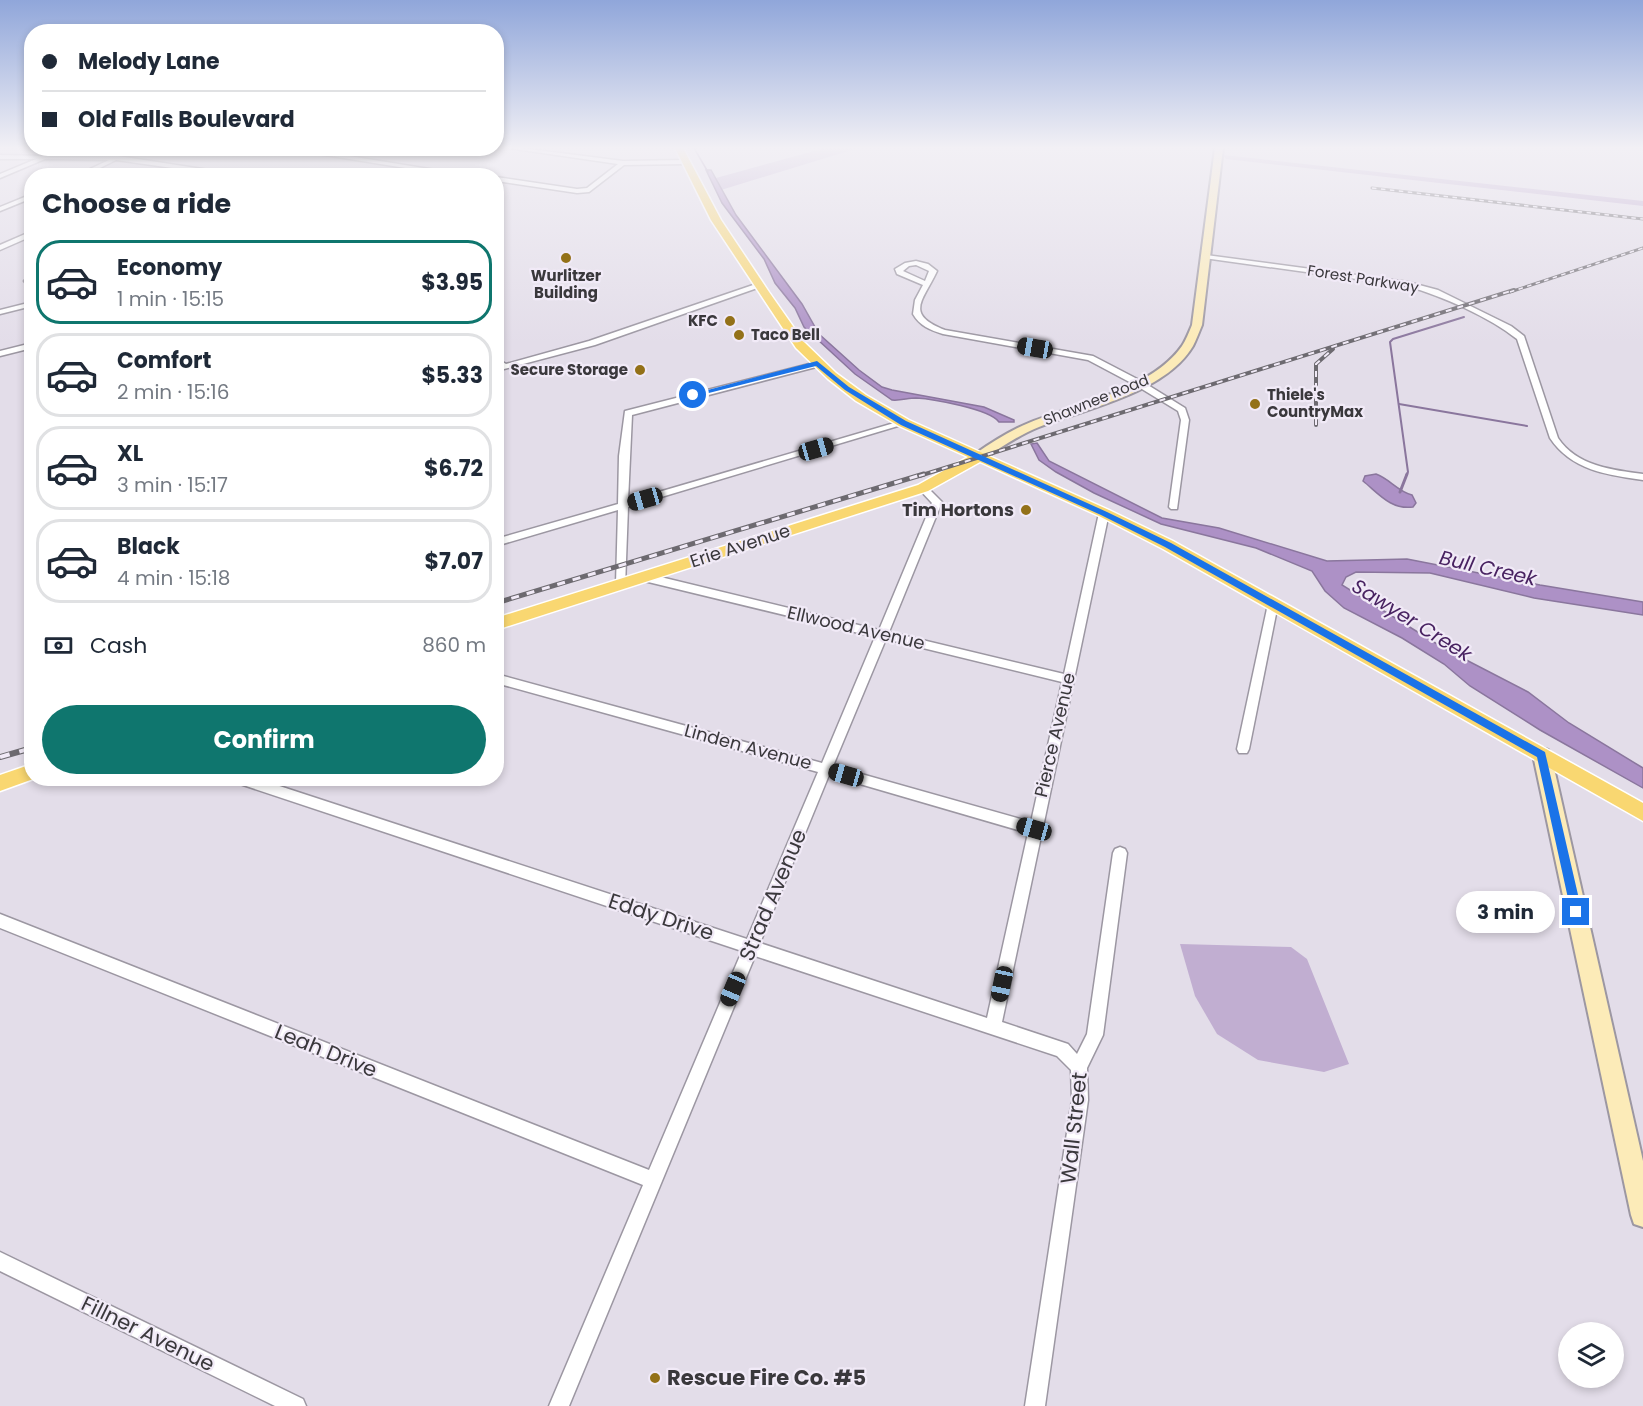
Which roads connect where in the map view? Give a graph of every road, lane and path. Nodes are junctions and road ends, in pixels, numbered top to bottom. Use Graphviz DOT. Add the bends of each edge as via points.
graph roads {
  1 [pos="713,214"];
  2 [pos="1211,214"];
  3 [pos="24,237"];
  4 [pos="0,248"];
  5 [pos="1206,256"];
  6 [pos="926,284"];
  7 [pos="759,286"];
  8 [pos="24,306"];
  9 [pos="0,312"];
  10 [pos="24,347"];
  11 [pos="0,354"];
  12 [pos="817,363"];
  13 [pos="504,368"];
  14 [pos="1140,384"];
  15 [pos="904,423"];
  16 [pos="979,457"];
  17 [pos="1643,477"];
  18 [pos="923,488"];
  19 [pos="623,505"];
  20 [pos="1174,507"];
  21 [pos="1104,513"];
  22 [pos="504,541"];
  23 [pos="644,577"];
  24 [pos="621,584"];
  25 [pos="1274,604"];
  26 [pos="504,621"];
  27 [pos="882,635"];
  28 [pos="1067,679"];
  29 [pos="504,680"];
  30 [pos="1243,749"];
  31 [pos="1542,755"];
  32 [pos="825,769"];
  33 [pos="24,775"];
  34 [pos="0,783"];
  35 [pos="261,786"];
  36 [pos="1643,813"];
  37 [pos="1034,829"];
  38 [pos="1120,853"];
  39 [pos="0,921"];
  40 [pos="752,947"];
  41 [pos="993,1028"];
  42 [pos="1079,1067"];
  43 [pos="652,1180"];
  44 [pos="1643,1215"];
  45 [pos="0,1261"];
  46 [pos="296,1406"];
  47 [pos="560,1406"];
  48 [pos="1035,1406"];
  1 -- 7 [label="main road"];
  2 -- 5 [label="main road, Shawnee Road"];
  3 -- 4 [label="street"];
  5 -- 14 [label="main road, Shawnee Road" via="1197,325 1190,345 1177,361"];
  5 -- 17 [label="street, Forest Parkway" via="1422,287 1508,328 1524,342 1558,446 1572,457 1599,468"];
  6 -- 14 [label="street" via="914,312 929,327 1083,356"];
  7 -- 12 [label="main road"];
  7 -- 13 [label="street" via="592,344"];
  8 -- 9 [label="street"];
  10 -- 11 [label="street"];
  12 -- 15 [label="main road" via="847,388"];
  12 -- 19 [label="street" via="628,413"];
  14 -- 16 [label="main road, Shawnee Road" via="1035,424"];
  14 -- 20 [label="street" via="1184,414"];
  15 -- 16 [label="main road"];
  15 -- 19 [label="street"];
  16 -- 18 [label="main road, Erie Avenue"];
  16 -- 21 [label="main road"];
  18 -- 23 [label="main road, Erie Avenue"];
  18 -- 27 [label="street, Strad Avenue" via="937,502"];
  19 -- 22 [label="street"];
  19 -- 24 [label="street"];
  21 -- 25 [label="main road"];
  21 -- 28 [label="street, Pierce Avenue"];
  23 -- 24 [label="main road, Erie Avenue"];
  23 -- 27 [label="street, Ellwood Avenue"];
  24 -- 26 [label="main road, Erie Avenue"];
  25 -- 30 [label="street"];
  25 -- 31 [label="main road"];
  27 -- 28 [label="street, Ellwood Avenue"];
  27 -- 32 [label="street, Strad Avenue"];
  28 -- 37 [label="street, Pierce Avenue"];
  29 -- 32 [label="street, Linden Avenue"];
  31 -- 36 [label="main road"];
  31 -- 44 [label="main road"];
  32 -- 37 [label="street, Linden Avenue"];
  32 -- 40 [label="street, Strad Avenue"];
  33 -- 34 [label="main road"];
  35 -- 40 [label="street, Eddy Drive"];
  37 -- 41 [label="street, Pierce Avenue"];
  38 -- 42 [label="street, Wall Street" via="1095,1035"];
  39 -- 43 [label="street, Leah Drive"];
  40 -- 41 [label="street, Eddy Drive"];
  40 -- 43 [label="street, Strad Avenue"];
  41 -- 42 [label="street, Eddy Drive" via="1062,1050"];
  42 -- 48 [label="street, Wall Street" via="1080,1100"];
  43 -- 47 [label="street, Strad Avenue"];
  45 -- 46 [label="street, Fillner Avenue"];
}
